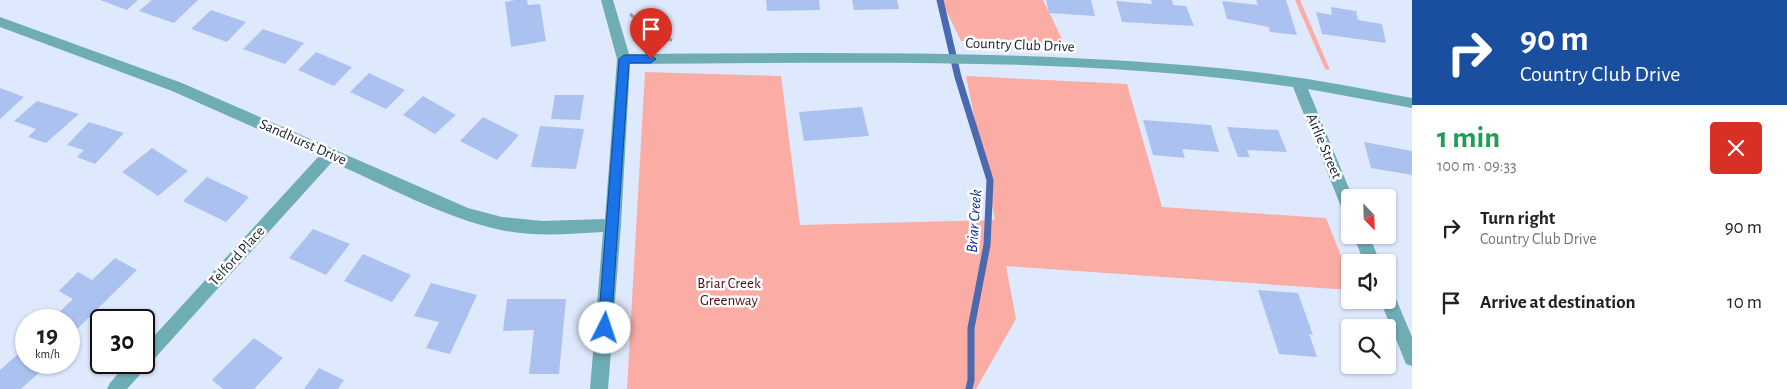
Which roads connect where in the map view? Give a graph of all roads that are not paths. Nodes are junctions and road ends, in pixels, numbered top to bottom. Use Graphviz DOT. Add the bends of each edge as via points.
graph roads {
  1 [pos="607,0"];
  2 [pos="0,22"];
  3 [pos="624,59"];
  4 [pos="1298,83"];
  5 [pos="1412,103"];
  6 [pos="330,154"];
  7 [pos="1342,189"];
  8 [pos="613,225"];
  9 [pos="1392,309"];
  10 [pos="155,347"];
  11 [pos="1412,358"];
  12 [pos="129,374"];
  13 [pos="116,389"];
  14 [pos="599,389"];
  1 -- 3 [label="street"];
  2 -- 6 [label="street, Sandhurst Drive" via="177,87"];
  3 -- 4 [label="street, Country Club Drive" via="985,60 1161,68"];
  3 -- 8 [label="street"];
  4 -- 5 [label="street, Country Club Drive"];
  4 -- 7 [label="street, Airlie Street"];
  6 -- 8 [label="street, Sandhurst Drive" via="465,214 502,224 542,228"];
  6 -- 10 [label="street, Telford Place"];
  8 -- 14 [label="street"];
  9 -- 11 [label="street"];
  12 -- 13 [label="street"];
}
